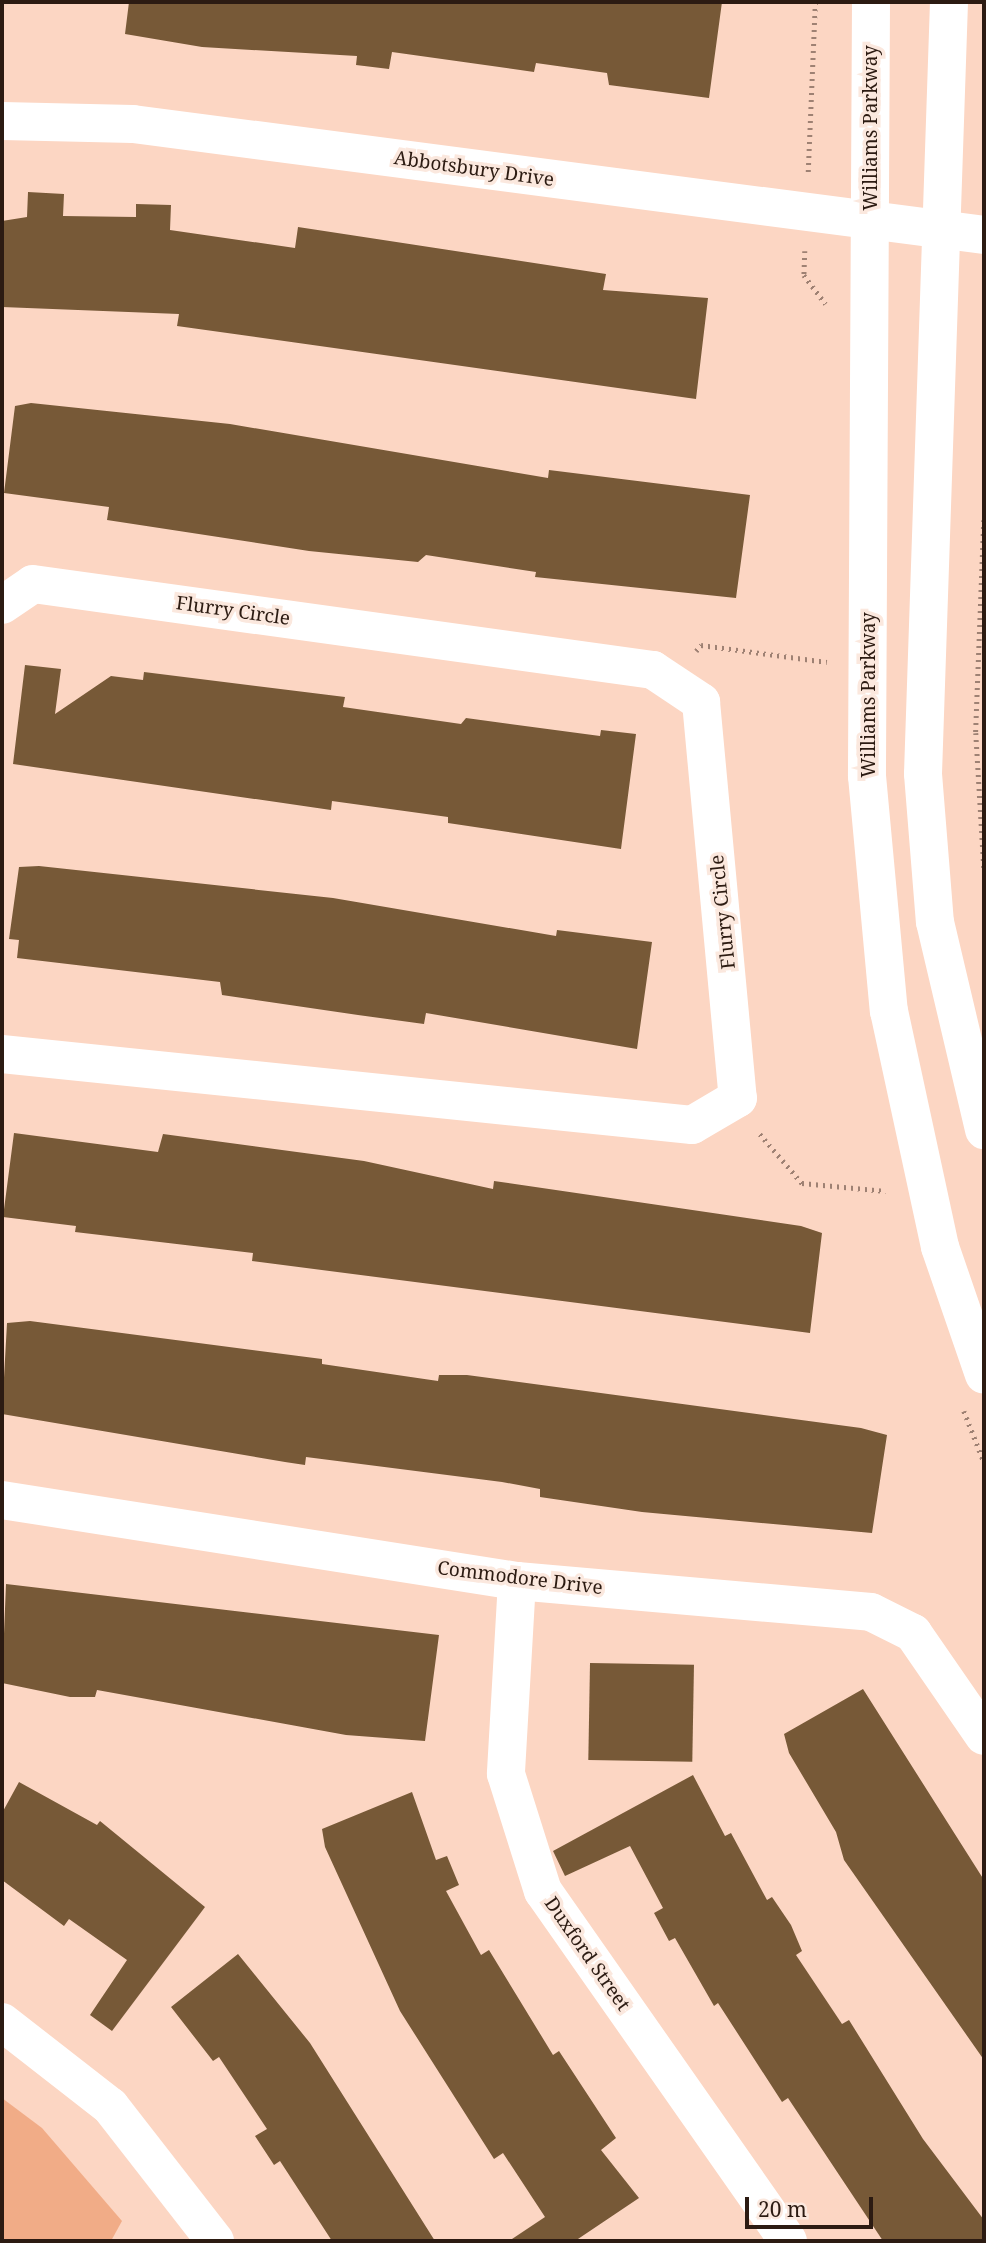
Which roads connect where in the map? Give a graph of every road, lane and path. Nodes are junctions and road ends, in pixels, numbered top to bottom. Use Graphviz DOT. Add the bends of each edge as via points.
graph roads {
  1 [pos="815,2"];
  2 [pos="871,2"];
  3 [pos="949,2"];
  4 [pos="2,121"];
  5 [pos="809,127"];
  6 [pos="872,220"];
  7 [pos="945,230"];
  8 [pos="984,235"];
  9 [pos="984,520"];
  10 [pos="2,605"];
  11 [pos="835,663"];
  12 [pos="672,682"];
  13 [pos="982,790"];
  14 [pos="984,868"];
  15 [pos="2,1054"];
  16 [pos="732,1102"];
  17 [pos="984,1130"];
  18 [pos="892,1192"];
  19 [pos="984,1375"];
  20 [pos="2,1500"];
  21 [pos="517,1581"];
  22 [pos="984,1736"];
  23 [pos="2,2022"];
  24 [pos="215,2241"];
  25 [pos="788,2241"];
  1 -- 5 [label="path"];
  2 -- 6 [label="street, Williams Parkway"];
  3 -- 7 [label="street"];
  4 -- 6 [label="street, Abbotsbury Drive" via="134,124"];
  6 -- 7 [label="street, Abbotsbury Drive"];
  6 -- 19 [label="street, Williams Parkway" via="867,776 889,1011 940,1247"];
  7 -- 8 [label="street, Abbotsbury Drive"];
  7 -- 17 [label="street" via="925,587 923,774 935,922"];
  9 -- 13 [label="path"];
  10 -- 12 [label="street, Flurry Circle" via="33,583 653,670"];
  11 -- 12 [label="path" via="701,645"];
  12 -- 16 [label="street, Flurry Circle" via="701,702 732,997 738,1098"];
  13 -- 14 [label="path"];
  15 -- 16 [label="street" via="692,1125"];
  16 -- 18 [label="path" via="802,1183"];
  20 -- 21 [label="street, Commodore Drive"];
  21 -- 22 [label="street, Commodore Drive" via="870,1612 913,1633"];
  21 -- 25 [label="street, Duxford Street" via="506,1774 543,1891"];
  23 -- 24 [label="street" via="110,2106"];
}
